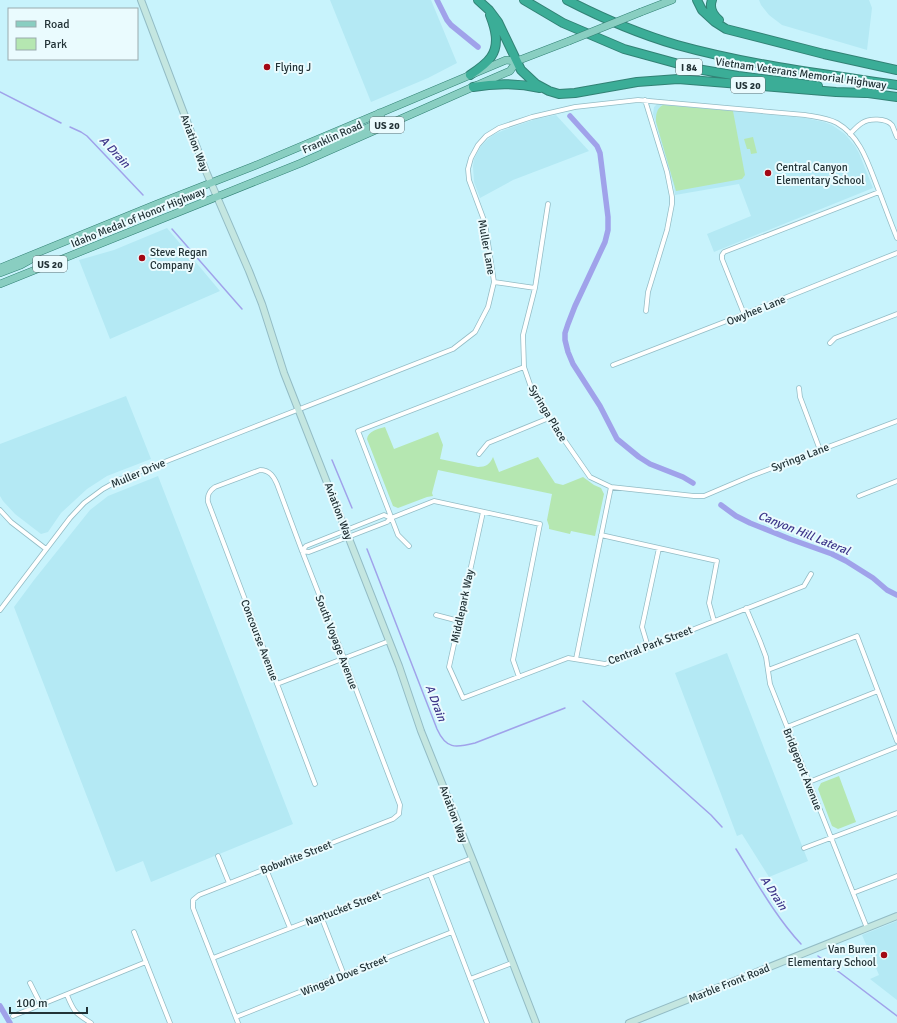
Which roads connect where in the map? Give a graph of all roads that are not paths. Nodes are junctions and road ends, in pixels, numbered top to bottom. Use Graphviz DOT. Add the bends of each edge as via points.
graph roads {
  1 [pos="141,0"];
  2 [pos="478,0"];
  3 [pos="524,0"];
  4 [pos="567,0"];
  5 [pos="672,0"];
  6 [pos="698,0"];
  7 [pos="712,0"];
  8 [pos="488,10"];
  9 [pos="749,34"];
  10 [pos="517,61"];
  11 [pos="897,70"];
  12 [pos="470,75"];
  13 [pos="897,85"];
  14 [pos="473,87"];
  15 [pos="543,89"];
  16 [pos="865,93"];
  17 [pos="897,97"];
  18 [pos="645,100"];
  19 [pos="379,113"];
  20 [pos="850,134"];
  21 [pos="897,137"];
  22 [pos="316,156"];
  23 [pos="211,183"];
  24 [pos="879,192"];
  25 [pos="217,197"];
  26 [pos="548,204"];
  27 [pos="897,238"];
  28 [pos="60,244"];
  29 [pos="897,253"];
  30 [pos="0,268"];
  31 [pos="0,273"];
  32 [pos="494,282"];
  33 [pos="0,284"];
  34 [pos="535,288"];
  35 [pos="646,311"];
  36 [pos="744,314"];
  37 [pos="897,314"];
  38 [pos="830,343"];
  39 [pos="614,365"];
  40 [pos="524,367"];
  41 [pos="799,388"];
  42 [pos="299,409"];
  43 [pos="549,418"];
  44 [pos="897,421"];
  45 [pos="820,450"];
  46 [pos="479,454"];
  47 [pos="897,481"];
  48 [pos="611,487"];
  49 [pos="207,496"];
  50 [pos="704,496"];
  51 [pos="859,496"];
  52 [pos="0,510"];
  53 [pos="483,512"];
  54 [pos="391,518"];
  55 [pos="347,530"];
  56 [pos="601,535"];
  57 [pos="349,537"];
  58 [pos="410,546"];
  59 [pos="659,548"];
  60 [pos="46,550"];
  61 [pos="302,551"];
  62 [pos="811,574"];
  63 [pos="746,608"];
  64 [pos="0,610"];
  65 [pos="436,615"];
  66 [pos="459,621"];
  67 [pos="714,621"];
  68 [pos="389,640"];
  69 [pos="648,647"];
  70 [pos="344,658"];
  71 [pos="576,660"];
  72 [pos="768,670"];
  73 [pos="519,677"];
  74 [pos="277,684"];
  75 [pos="878,691"];
  76 [pos="462,698"];
  77 [pos="787,727"];
  78 [pos="897,741"];
  79 [pos="897,747"];
  80 [pos="808,782"];
  81 [pos="315,784"];
  82 [pos="897,812"];
  83 [pos="399,814"];
  84 [pos="831,838"];
  85 [pos="804,848"];
  86 [pos="218,856"];
  87 [pos="472,858"];
  88 [pos="266,869"];
  89 [pos="430,874"];
  90 [pos="897,876"];
  91 [pos="229,883"];
  92 [pos="853,893"];
  93 [pos="322,916"];
  94 [pos="897,916"];
  95 [pos="290,928"];
  96 [pos="867,928"];
  97 [pos="134,932"];
  98 [pos="452,932"];
  99 [pos="213,958"];
  100 [pos="146,962"];
  101 [pos="512,963"];
  102 [pos="344,975"];
  103 [pos="470,979"];
  104 [pos="30,982"];
  105 [pos="67,995"];
  106 [pos="41,1005"];
  107 [pos="13,1016"];
  108 [pos="236,1018"];
  109 [pos="91,1023"];
  110 [pos="170,1023"];
  111 [pos="238,1023"];
  112 [pos="487,1023"];
  113 [pos="536,1023"];
  114 [pos="629,1023"];
  1 -- 23 [label="street, Aviation Way"];
  2 -- 8 [label="highway"];
  3 -- 16 [label="highway, Vietnam Veterans Memorial Highway / I 84" via="563,23 624,49 697,69"];
  4 -- 13 [label="highway, Vietnam Veterans Memorial Highway / I 84" via="597,15 676,45 760,65"];
  5 -- 10 [label="main road, Franklin Road / US 20, bridge"];
  6 -- 9 [label="highway" via="702,10 715,22 726,29"];
  7 -- 9 [label="highway" via="712,10 718,19"];
  8 -- 10 [label="highway" via="498,22"];
  8 -- 12 [label="highway" via="497,39 496,48 491,58"];
  9 -- 11 [label="highway"];
  10 -- 12 [label="main road, Franklin Road / US 20" via="506,60"];
  10 -- 14 [label="main road, Franklin Road / US 20" via="510,72"];
  10 -- 15 [label="highway, US 20" via="522,70"];
  12 -- 19 [label="main road, Franklin Road / US 20"];
  14 -- 15 [label="highway, US 20" via="507,84"];
  14 -- 22 [label="main road, Franklin Road / US 20"];
  15 -- 16 [label="highway, US 20" via="559,94 575,93 637,82 678,79"];
  16 -- 17 [label="highway, Vietnam Veterans Memorial Highway / I 84"];
  18 -- 20 [label="street, Muller Lane" via="805,115 828,119"];
  18 -- 32 [label="street, Muller Lane" via="576,107 532,117 499,128 478,145 468,169 469,180 485,224"];
  18 -- 35 [label="street" via="672,196 667,230 648,292"];
  19 -- 22 [label="main road" via="380,122 334,143"];
  19 -- 23 [label="main road, Franklin Road / US 20"];
  20 -- 21 [label="street" via="862,122 875,119 890,123"];
  20 -- 24 [label="street" via="865,156"];
  22 -- 25 [label="main road, Franklin Road / US 20"];
  23 -- 25 [label="street, Aviation Way"];
  23 -- 28 [label="main road, Idaho Medal of Honor Highway / US 20"];
  24 -- 27 [label="street"];
  24 -- 36 [label="street" via="724,252 722,259"];
  25 -- 33 [label="main road, Idaho Medal of Honor Highway / US 20"];
  25 -- 42 [label="street, Aviation Way" via="262,304 284,373"];
  26 -- 34 [label="street, Syringa Place"];
  28 -- 30 [label="main road, Idaho Medal of Honor Highway / US 20"];
  28 -- 31 [label="main road"];
  29 -- 36 [label="street, Owyhee Lane"];
  32 -- 34 [label="street"];
  32 -- 42 [label="street, Muller Lane" via="488,307 475,332 452,349"];
  34 -- 40 [label="street, Syringa Place" via="522,335"];
  36 -- 39 [label="street, Owyhee Lane"];
  37 -- 38 [label="street" via="835,338"];
  40 -- 43 [label="street, Syringa Place" via="534,393"];
  40 -- 54 [label="street" via="358,431"];
  41 -- 45 [label="street"];
  42 -- 55 [label="street, Aviation Way"];
  42 -- 60 [label="street, Muller Drive" via="103,488 70,518"];
  43 -- 46 [label="street" via="488,443"];
  43 -- 48 [label="street, Syringa Place" via="590,477"];
  44 -- 45 [label="street, Syringa Lane"];
  45 -- 50 [label="street, Syringa Lane"];
  47 -- 51 [label="street"];
  48 -- 50 [label="street, Syringa Place"];
  48 -- 56 [label="street"];
  49 -- 61 [label="street, South Voyage Avenue" via="215,487 260,470 269,472 278,484"];
  49 -- 74 [label="street, Concourse Avenue"];
  52 -- 60 [label="street"];
  53 -- 54 [label="street" via="434,501"];
  53 -- 66 [label="street, Middlepark Way"];
  53 -- 73 [label="street" via="540,524 513,660"];
  54 -- 55 [label="street" via="384,515"];
  54 -- 57 [label="street"];
  54 -- 58 [label="street" via="398,535"];
  55 -- 57 [label="street, Aviation Way"];
  55 -- 61 [label="street" via="306,546"];
  56 -- 59 [label="street"];
  56 -- 71 [label="street"];
  57 -- 61 [label="street" via="309,552"];
  57 -- 68 [label="street, Aviation Way"];
  59 -- 67 [label="street" via="717,561 709,603"];
  59 -- 69 [label="street" via="642,627"];
  60 -- 64 [label="street, Muller Drive"];
  61 -- 70 [label="street, South Voyage Avenue"];
  62 -- 63 [label="street, Central Park Street" via="804,586"];
  63 -- 67 [label="street, Central Park Street"];
  63 -- 72 [label="street, Bridgeport Avenue" via="766,657"];
  65 -- 66 [label="street"];
  66 -- 76 [label="street, Middlepark Way" via="449,666"];
  67 -- 69 [label="street, Central Park Street"];
  68 -- 70 [label="street"];
  68 -- 87 [label="street, Aviation Way" via="421,731"];
  69 -- 71 [label="street, Central Park Street" via="605,664"];
  70 -- 74 [label="street"];
  70 -- 83 [label="street, South Voyage Avenue" via="400,805"];
  71 -- 73 [label="street, Central Park Street" via="568,658"];
  72 -- 75 [label="street" via="857,636"];
  72 -- 77 [label="street, Bridgeport Avenue" via="770,684"];
  73 -- 76 [label="street, Central Park Street"];
  74 -- 81 [label="street, Concourse Avenue"];
  75 -- 77 [label="street"];
  75 -- 78 [label="street"];
  77 -- 80 [label="street, Bridgeport Avenue"];
  79 -- 80 [label="street"];
  80 -- 84 [label="street, Bridgeport Avenue"];
  82 -- 84 [label="street"];
  83 -- 88 [label="street, Bobwhite Street" via="393,819"];
  84 -- 85 [label="street"];
  84 -- 92 [label="street, Bridgeport Avenue"];
  86 -- 91 [label="street"];
  87 -- 89 [label="street, Nantucket Street"];
  87 -- 101 [label="street, Aviation Way"];
  88 -- 91 [label="street, Bobwhite Street"];
  88 -- 95 [label="street"];
  89 -- 93 [label="street, Nantucket Street"];
  89 -- 98 [label="street"];
  90 -- 92 [label="street"];
  91 -- 99 [label="street, Bobwhite Street" via="193,900 193,908"];
  92 -- 96 [label="street, Bridgeport Avenue"];
  93 -- 95 [label="street, Nantucket Street"];
  93 -- 102 [label="street"];
  94 -- 96 [label="street, Marble Front Road"];
  95 -- 99 [label="street, Nantucket Street"];
  96 -- 114 [label="street, Marble Front Road"];
  97 -- 100 [label="street"];
  98 -- 102 [label="street, Winged Dove Street"];
  98 -- 103 [label="street"];
  99 -- 108 [label="street"];
  100 -- 105 [label="street"];
  100 -- 110 [label="street"];
  101 -- 103 [label="street"];
  101 -- 113 [label="street, Aviation Way"];
  102 -- 108 [label="street, Winged Dove Street"];
  103 -- 112 [label="street"];
  104 -- 106 [label="street"];
  105 -- 106 [label="street"];
  105 -- 109 [label="street" via="73,1010"];
  106 -- 107 [label="street"];
  108 -- 111 [label="street"];
}
